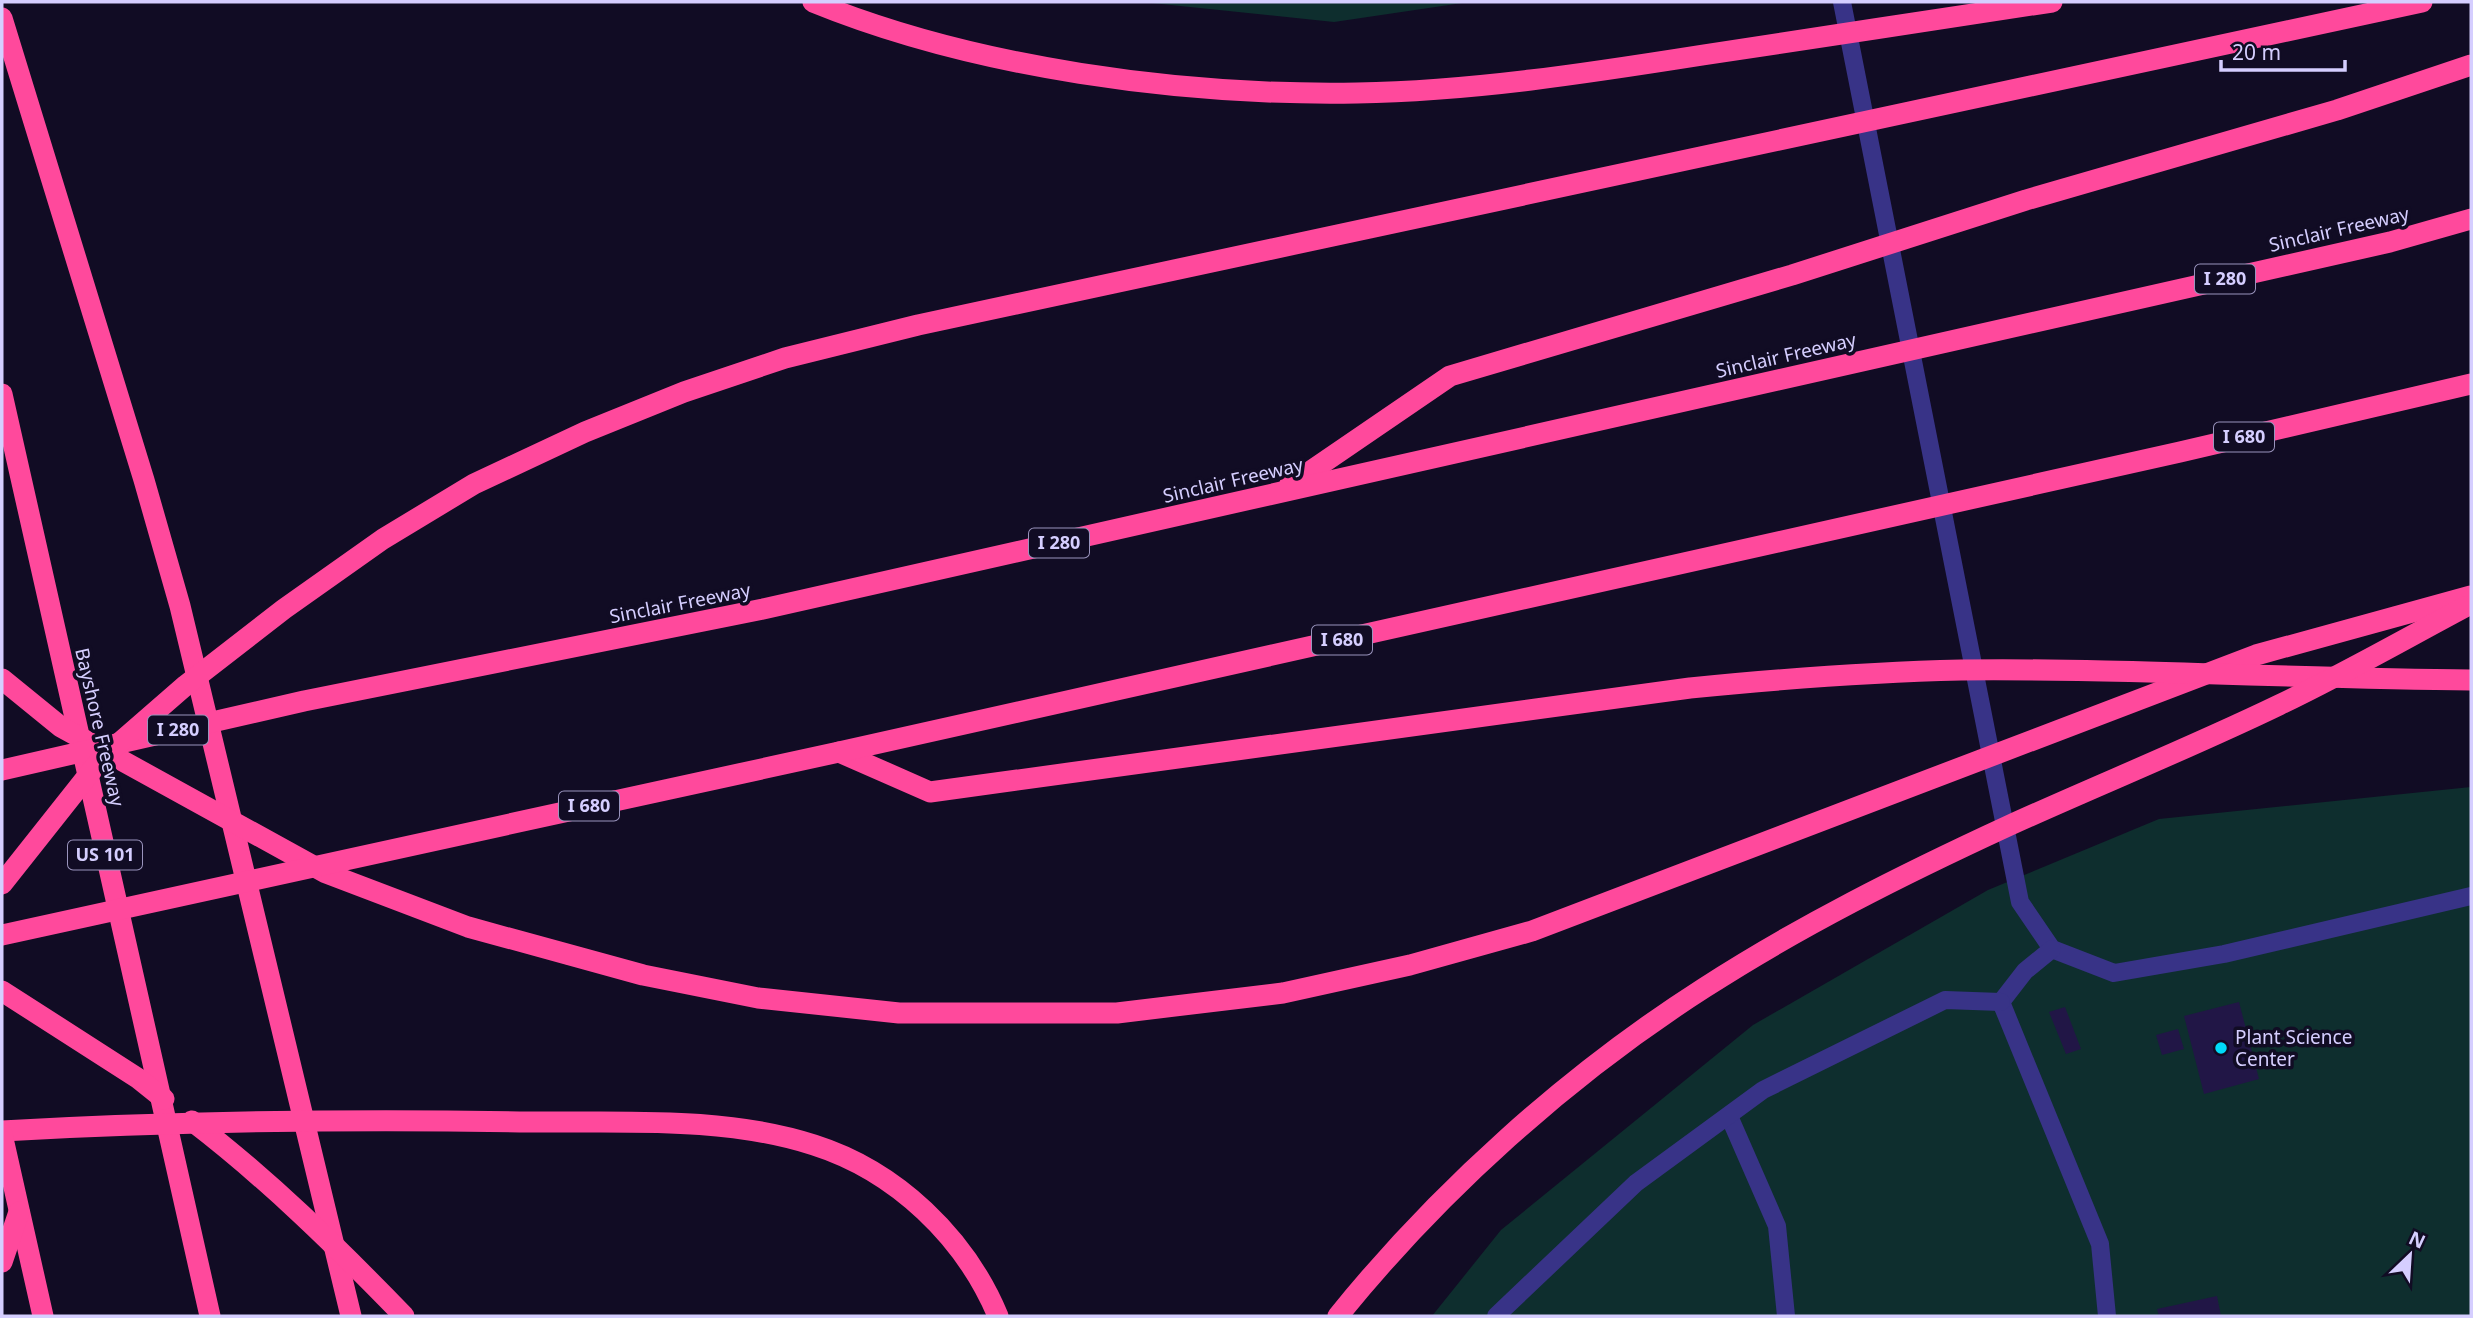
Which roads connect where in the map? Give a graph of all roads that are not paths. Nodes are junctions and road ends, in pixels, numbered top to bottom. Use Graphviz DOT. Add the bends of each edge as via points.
graph roads {
  1 [pos="813,2"];
  2 [pos="1842,2"];
  3 [pos="2052,2"];
  4 [pos="2422,2"];
  5 [pos="2,18"];
  6 [pos="2471,65"];
  7 [pos="2471,219"];
  8 [pos="2471,384"];
  9 [pos="2,394"];
  10 [pos="1279,494"];
  11 [pos="2471,596"];
  12 [pos="2471,604"];
  13 [pos="2,679"];
  14 [pos="2471,680"];
  15 [pos="839,752"];
  16 [pos="2,770"];
  17 [pos="2,884"];
  18 [pos="2471,896"];
  19 [pos="2,934"];
  20 [pos="2052,949"];
  21 [pos="2,991"];
  22 [pos="2001,1002"];
  23 [pos="1729,1115"];
  24 [pos="2,1133"];
  25 [pos="19,1212"];
  26 [pos="2,1262"];
  27 [pos="43,1316"];
  28 [pos="210,1316"];
  29 [pos="351,1316"];
  30 [pos="404,1316"];
  31 [pos="998,1316"];
  32 [pos="1338,1316"];
  33 [pos="1496,1316"];
  34 [pos="1786,1316"];
  35 [pos="2107,1316"];
  1 -- 3 [label="highway" via="860,21 978,53 1109,78 1233,89 1358,93 1488,85"];
  2 -- 20 [label="lane" via="2020,902"];
  4 -- 17 [label="highway" via="918,324 785,358 684,392 474,484 383,539 284,609 101,759"];
  5 -- 29 [label="highway" via="180,606"];
  6 -- 10 [label="highway" via="2337,110 1450,376"];
  7 -- 10 [label="highway, Sinclair Freeway / I 280" via="2390,242"];
  8 -- 15 [label="highway, I 680"];
  9 -- 28 [label="highway, Bayshore Freeway / US 101"];
  10 -- 16 [label="highway, Sinclair Freeway / I 280" via="763,610 304,701"];
  11 -- 13 [label="highway" via="2256,655 1532,931 1410,965 1283,993 1117,1013 900,1013 758,998 643,975 468,928 326,873 61,727"];
  12 -- 32 [label="highway" via="2280,705 1896,880 1702,989 1528,1120 1443,1200"];
  14 -- 15 [label="highway" via="2039,670 1790,678 930,792"];
  15 -- 19 [label="highway, I 680"];
  18 -- 20 [label="lane" via="2224,954 2114,973"];
  20 -- 22 [label="lane" via="2025,971"];
  21 -- 30 [label="highway" via="139,1079 239,1157 333,1242"];
  22 -- 23 [label="lane" via="1945,1000 1763,1090"];
  22 -- 35 [label="lane" via="2100,1244"];
  23 -- 33 [label="lane" via="1636,1183"];
  23 -- 34 [label="lane" via="1777,1226"];
  24 -- 25 [label="highway"];
  24 -- 31 [label="highway" via="215,1122 398,1120 754,1129 816,1145 871,1170 919,1205 959,1247"];
  25 -- 26 [label="highway"];
  25 -- 27 [label="highway"];
}
